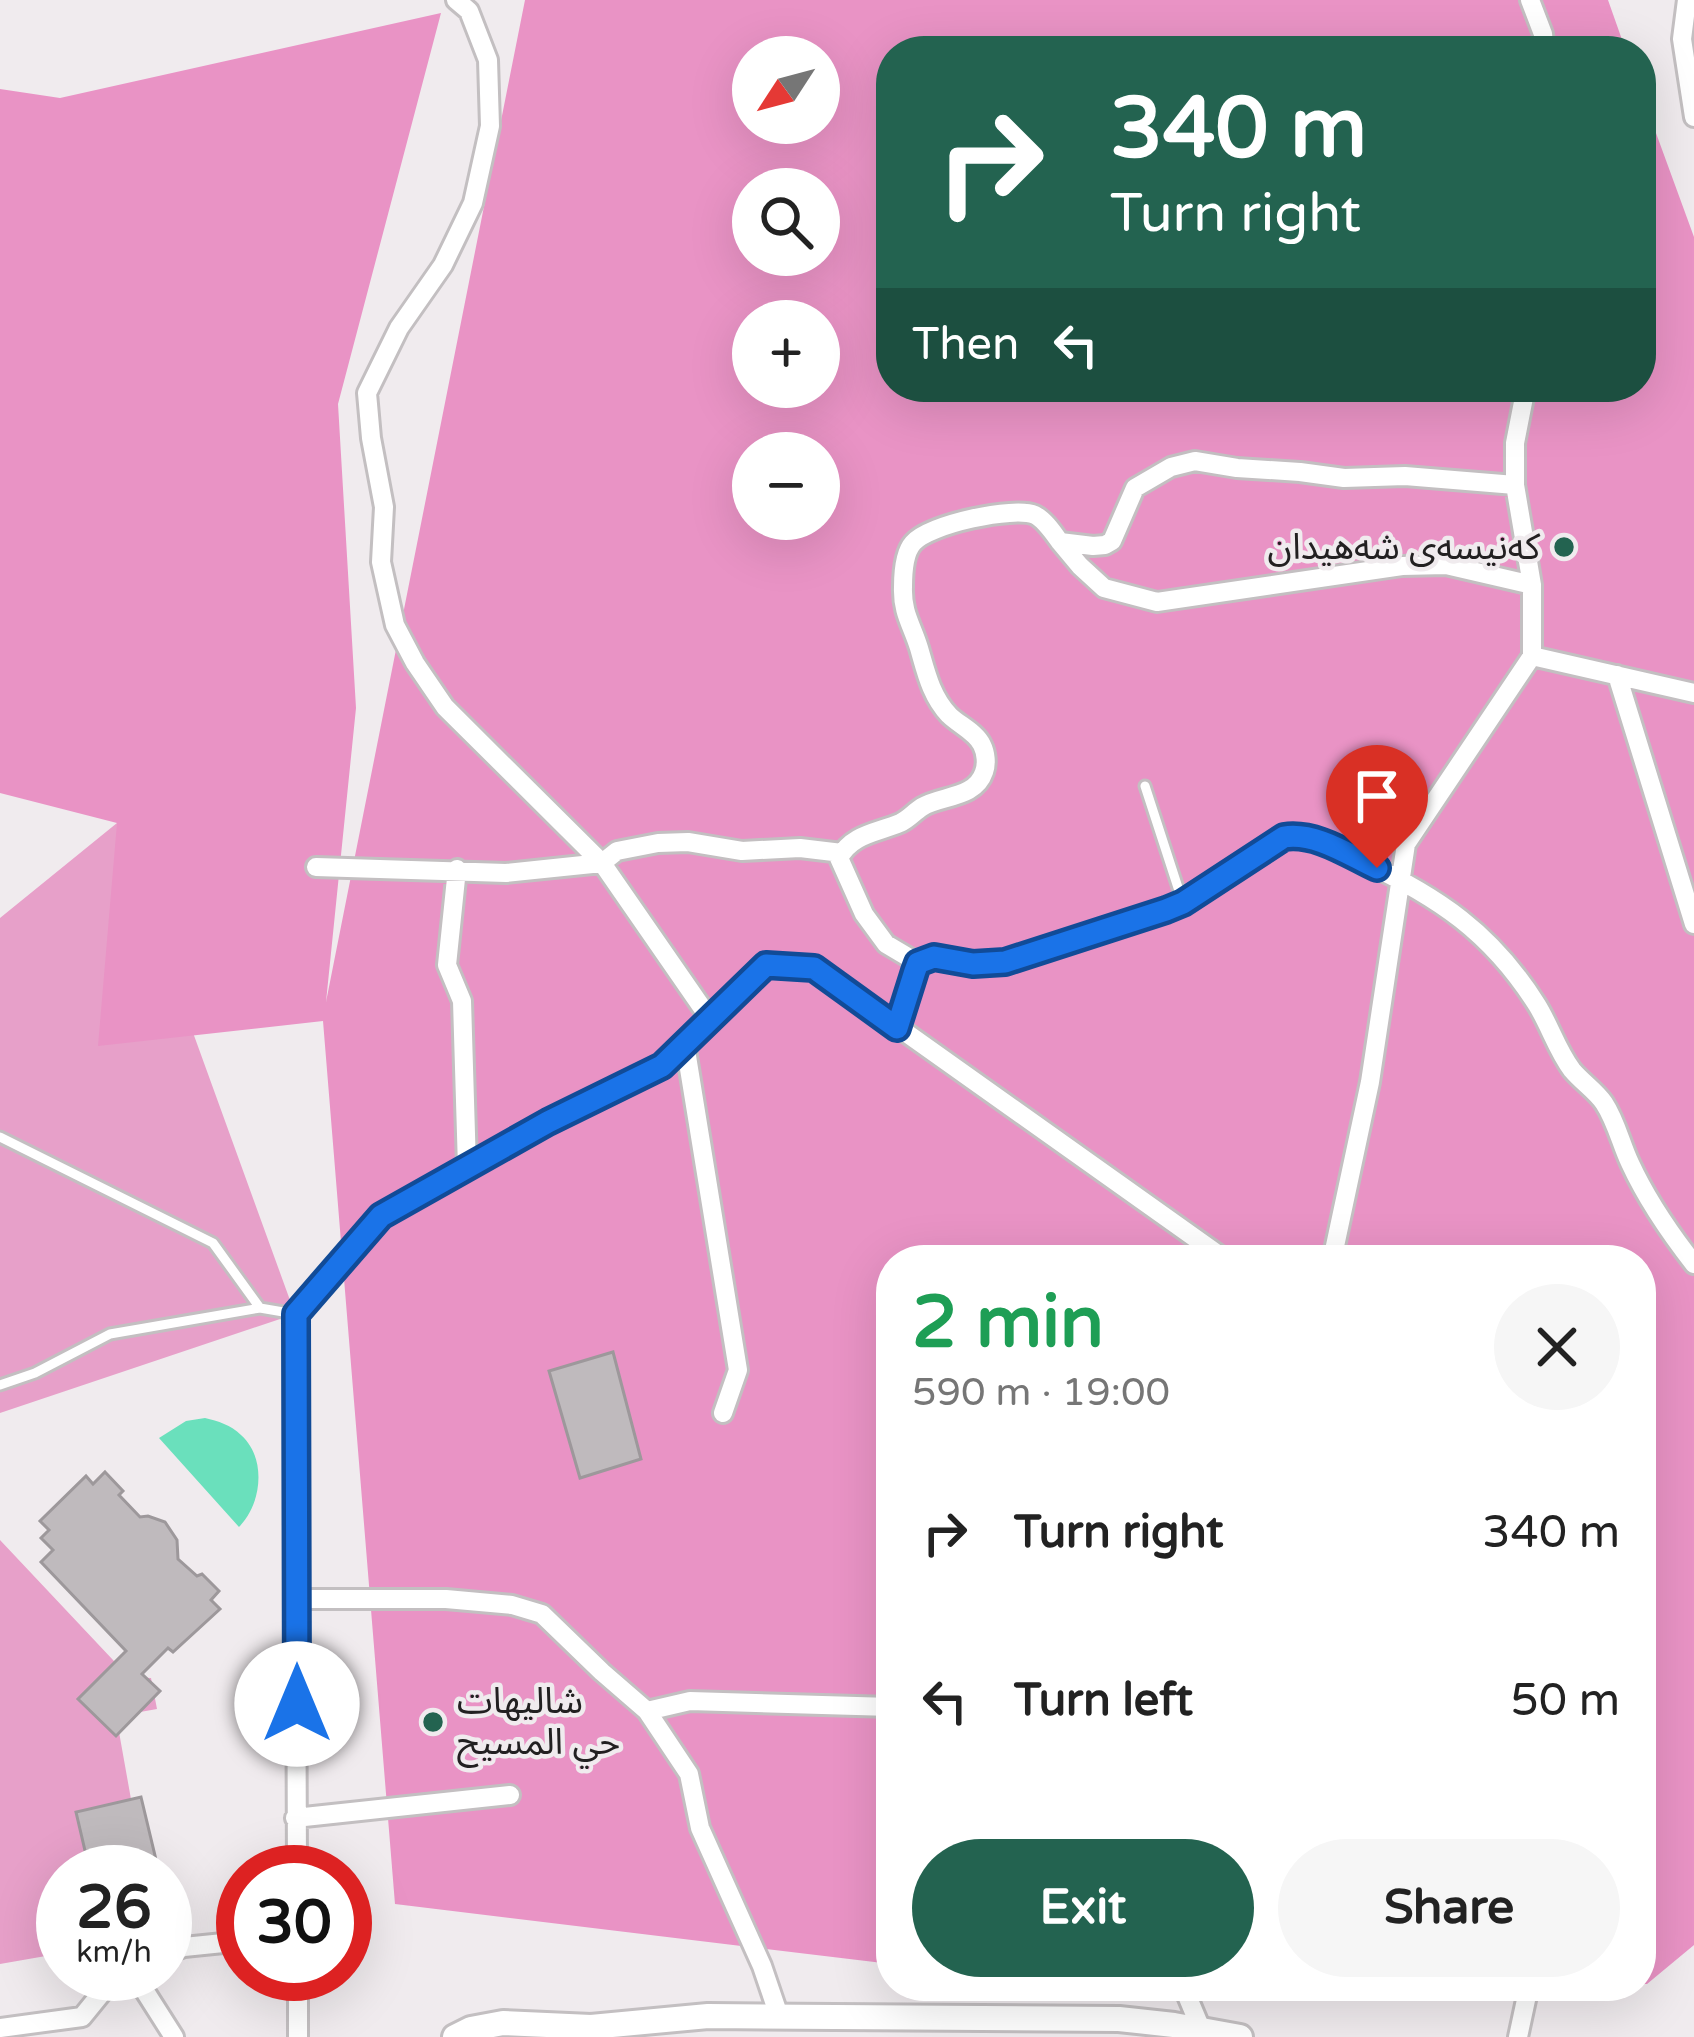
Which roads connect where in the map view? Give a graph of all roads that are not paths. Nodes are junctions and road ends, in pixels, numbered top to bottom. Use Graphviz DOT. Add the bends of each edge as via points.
graph roads {
  1 [pos="456,0"];
  2 [pos="1530,0"];
  3 [pos="1687,0"];
  4 [pos="1543,36"];
  5 [pos="1694,117"];
  6 [pos="1523,402"];
  7 [pos="1515,485"];
  8 [pos="1060,542"];
  9 [pos="1532,585"];
  10 [pos="1532,656"];
  11 [pos="1617,675"];
  12 [pos="1694,693"];
  13 [pos="1145,786"];
  14 [pos="842,853"];
  15 [pos="602,863"];
  16 [pos="316,867"];
  17 [pos="457,869"];
  18 [pos="1402,879"];
  19 [pos="1183,903"];
  20 [pos="1694,924"];
  21 [pos="918,963"];
  22 [pos="710,1019"];
  23 [pos="897,1028"];
  24 [pos="685,1044"];
  25 [pos="0,1137"];
  26 [pos="467,1167"];
  27 [pos="1205,1245"];
  28 [pos="1335,1245"];
  29 [pos="1694,1264"];
  30 [pos="260,1308"];
  31 [pos="296,1314"];
  32 [pos="0,1384"];
  33 [pos="723,1413"];
  34 [pos="296,1599"];
  35 [pos="876,1707"];
  36 [pos="647,1711"];
  37 [pos="510,1795"];
  38 [pos="296,1818"];
  39 [pos="296,1845"];
  40 [pos="95,2001"];
  41 [pos="151,2001"];
  42 [pos="298,2001"];
  43 [pos="1189,2001"];
  44 [pos="1526,2001"];
  45 [pos="779,2016"];
  46 [pos="0,2028"];
  47 [pos="1201,2030"];
  48 [pos="174,2037"];
  49 [pos="298,2037"];
  50 [pos="454,2037"];
  51 [pos="1240,2037"];
  52 [pos="1519,2037"];
  1 -- 15 [label="street" via="470,10 488,60 490,126 473,202 367,393 384,507 381,562 394,625 445,707"];
  2 -- 4 [label="street"];
  3 -- 5 [label="street" via="1682,39"];
  6 -- 7 [label="street"];
  7 -- 8 [label="street" via="1344,478 1195,460 1135,488 1112,541"];
  7 -- 9 [label="street"];
  8 -- 9 [label="street" via="1105,588 1157,602 1402,566 1446,566"];
  8 -- 14 [label="street" via="1037,516 991,513 912,544 905,616 935,697 977,737 986,767 959,795 860,836"];
  9 -- 10 [label="street"];
  10 -- 11 [label="street"];
  10 -- 18 [label="street" via="1406,844"];
  11 -- 12 [label="street"];
  11 -- 20 [label="street"];
  13 -- 19 [label="lane"];
  14 -- 15 [label="street" via="688,842 640,845"];
  14 -- 21 [label="street" via="864,914 886,944"];
  15 -- 17 [label="street" via="506,873"];
  15 -- 22 [label="street"];
  16 -- 17 [label="street"];
  17 -- 26 [label="street" via="447,965 462,1000"];
  18 -- 19 [label="street" via="1296,835 1271,843"];
  18 -- 28 [label="street"];
  18 -- 29 [label="street" via="1463,918 1520,982 1573,1071 1604,1102 1656,1213"];
  19 -- 21 [label="street" via="1005,962"];
  21 -- 23 [label="street"];
  22 -- 23 [label="street" via="766,965 814,968"];
  22 -- 24 [label="street"];
  23 -- 27 [label="street"];
  24 -- 26 [label="street" via="662,1066"];
  24 -- 33 [label="street" via="738,1370"];
  25 -- 30 [label="lane" via="213,1243"];
  26 -- 31 [label="street" via="381,1216"];
  30 -- 31 [label="lane"];
  30 -- 32 [label="lane" via="110,1334"];
  31 -- 34 [label="street"];
  34 -- 36 [label="street" via="446,1599 542,1614"];
  34 -- 38 [label="street"];
  35 -- 36 [label="street" via="690,1701"];
  36 -- 45 [label="street" via="689,1774 700,1828"];
  37 -- 38 [label="street"];
  38 -- 39 [label="street"];
  40 -- 46 [label="street" via="82,2017"];
  41 -- 48 [label="street"];
  42 -- 49 [label="street"];
  43 -- 47 [label="street"];
  44 -- 52 [label="street"];
  45 -- 47 [label="street" via="1119,2019"];
  45 -- 50 [label="street" via="503,2023"];
  47 -- 51 [label="street"];
}
